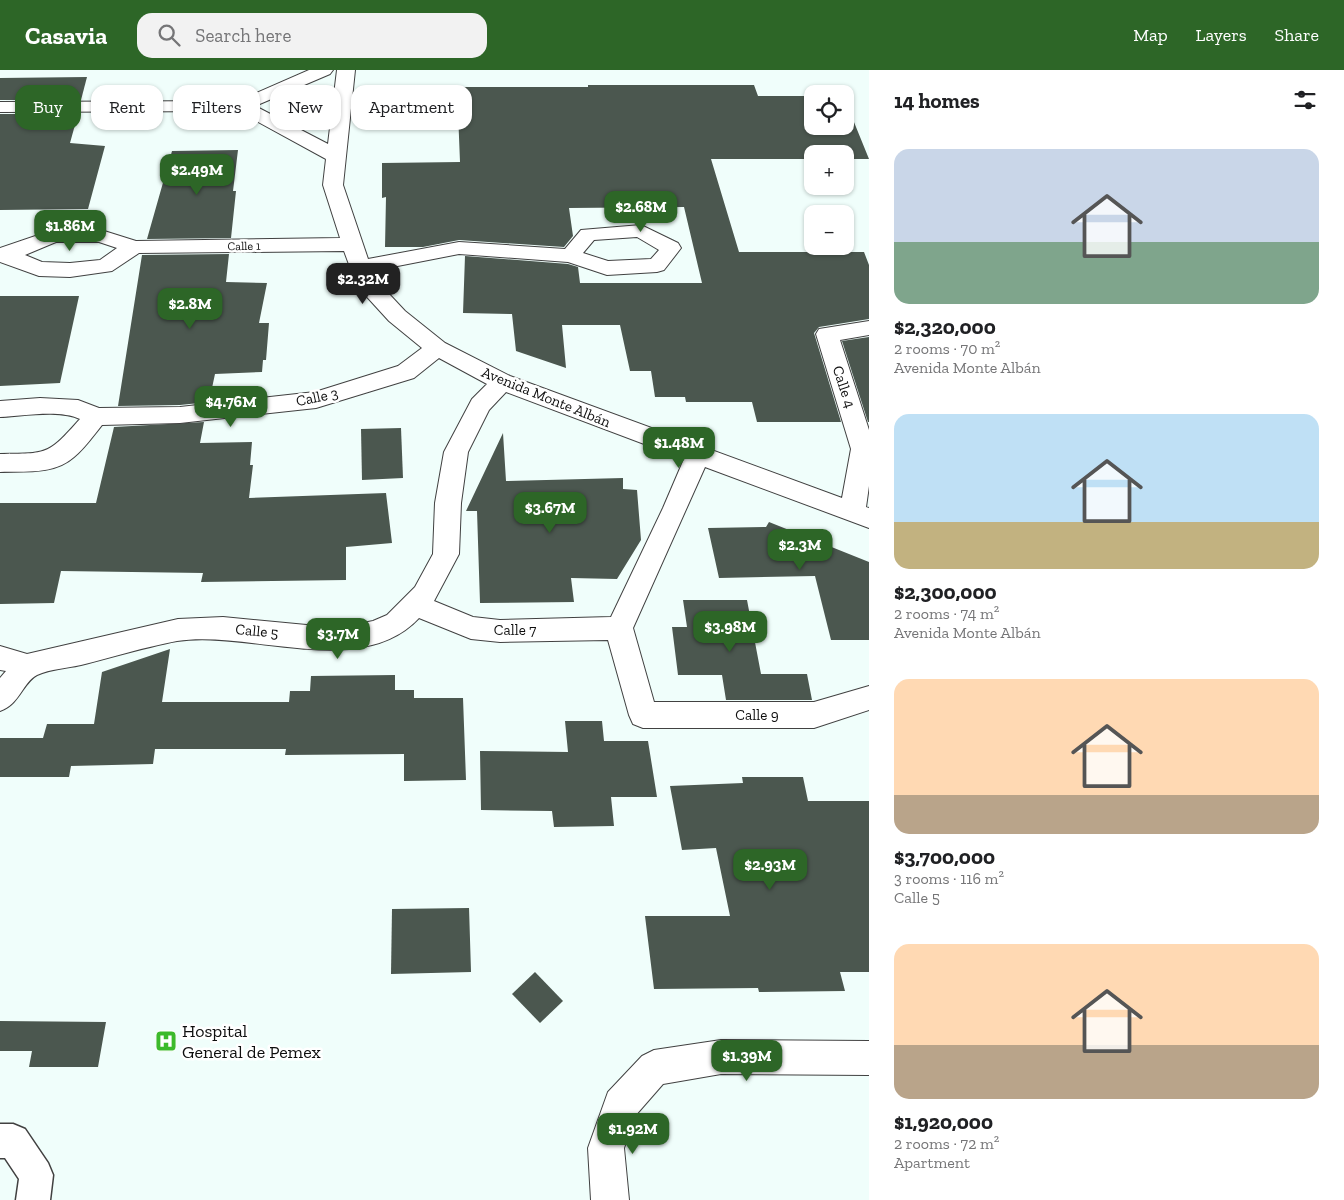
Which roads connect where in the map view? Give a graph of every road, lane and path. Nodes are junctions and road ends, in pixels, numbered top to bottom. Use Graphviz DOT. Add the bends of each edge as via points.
graph roads {
  1 [pos="324,70"];
  2 [pos="346,70"];
  3 [pos="260,98"];
  4 [pos="173,106"];
  5 [pos="0,107"];
  6 [pos="260,116"];
  7 [pos="336,156"];
  8 [pos="354,244"];
  9 [pos="134,247"];
  10 [pos="3,255"];
  11 [pos="570,256"];
  12 [pos="361,266"];
  13 [pos="869,328"];
  14 [pos="437,348"];
  15 [pos="502,382"];
  16 [pos="0,409"];
  17 [pos="96,417"];
  18 [pos="698,455"];
  19 [pos="0,463"];
  20 [pos="861,515"];
  21 [pos="414,605"];
  22 [pos="619,628"];
  23 [pos="0,658"];
  24 [pos="26,666"];
  25 [pos="869,698"];
  26 [pos="0,699"];
  27 [pos="869,1058"];
  28 [pos="0,1141"];
  29 [pos="33,1200"];
  30 [pos="610,1200"];
  1 -- 3 [label="street"];
  2 -- 7 [label="street, Avenida Monte Albán"];
  4 -- 5 [label="street"];
  6 -- 7 [label="street"];
  7 -- 8 [label="street, Avenida Monte Albán" via="333,185"];
  8 -- 9 [label="street, Calle 1"];
  8 -- 12 [label="street, Avenida Monte Albán"];
  9 -- 10 [label="street, Calle 1" via="101,236 53,236"];
  9 -- 10 [label="street, Calle 1" via="105,266 70,270 39,269"];
  11 -- 12 [label="street" via="458,248"];
  12 -- 14 [label="street, Avenida Monte Albán" via="365,281 397,316"];
  13 -- 20 [label="street, Calle 4" via="826,334 863,448"];
  14 -- 15 [label="street, Avenida Monte Albán"];
  14 -- 17 [label="street, Calle 3" via="406,372 316,400 180,415"];
  15 -- 18 [label="street, Avenida Monte Albán"];
  15 -- 21 [label="street, Calle 5" via="480,405 456,452 448,502 446,554 424,595"];
  16 -- 17 [label="street, Calle 3" via="78,408"];
  17 -- 19 [label="street" via="65,452 44,462"];
  18 -- 20 [label="street, Avenida Monte Albán"];
  18 -- 22 [label="street"];
  21 -- 22 [label="street, Calle 7" via="471,628 500,631"];
  21 -- 24 [label="street, Calle 5" via="397,623 384,629 338,639 223,628 178,630"];
  22 -- 25 [label="street, Calle 9" via="643,715 814,715"];
  23 -- 24 [label="street"];
  24 -- 26 [label="street"];
  27 -- 30 [label="street" via="721,1057 654,1068 621,1105 606,1148"];
  28 -- 29 [label="lane" via="13,1141 36,1175"];
}
